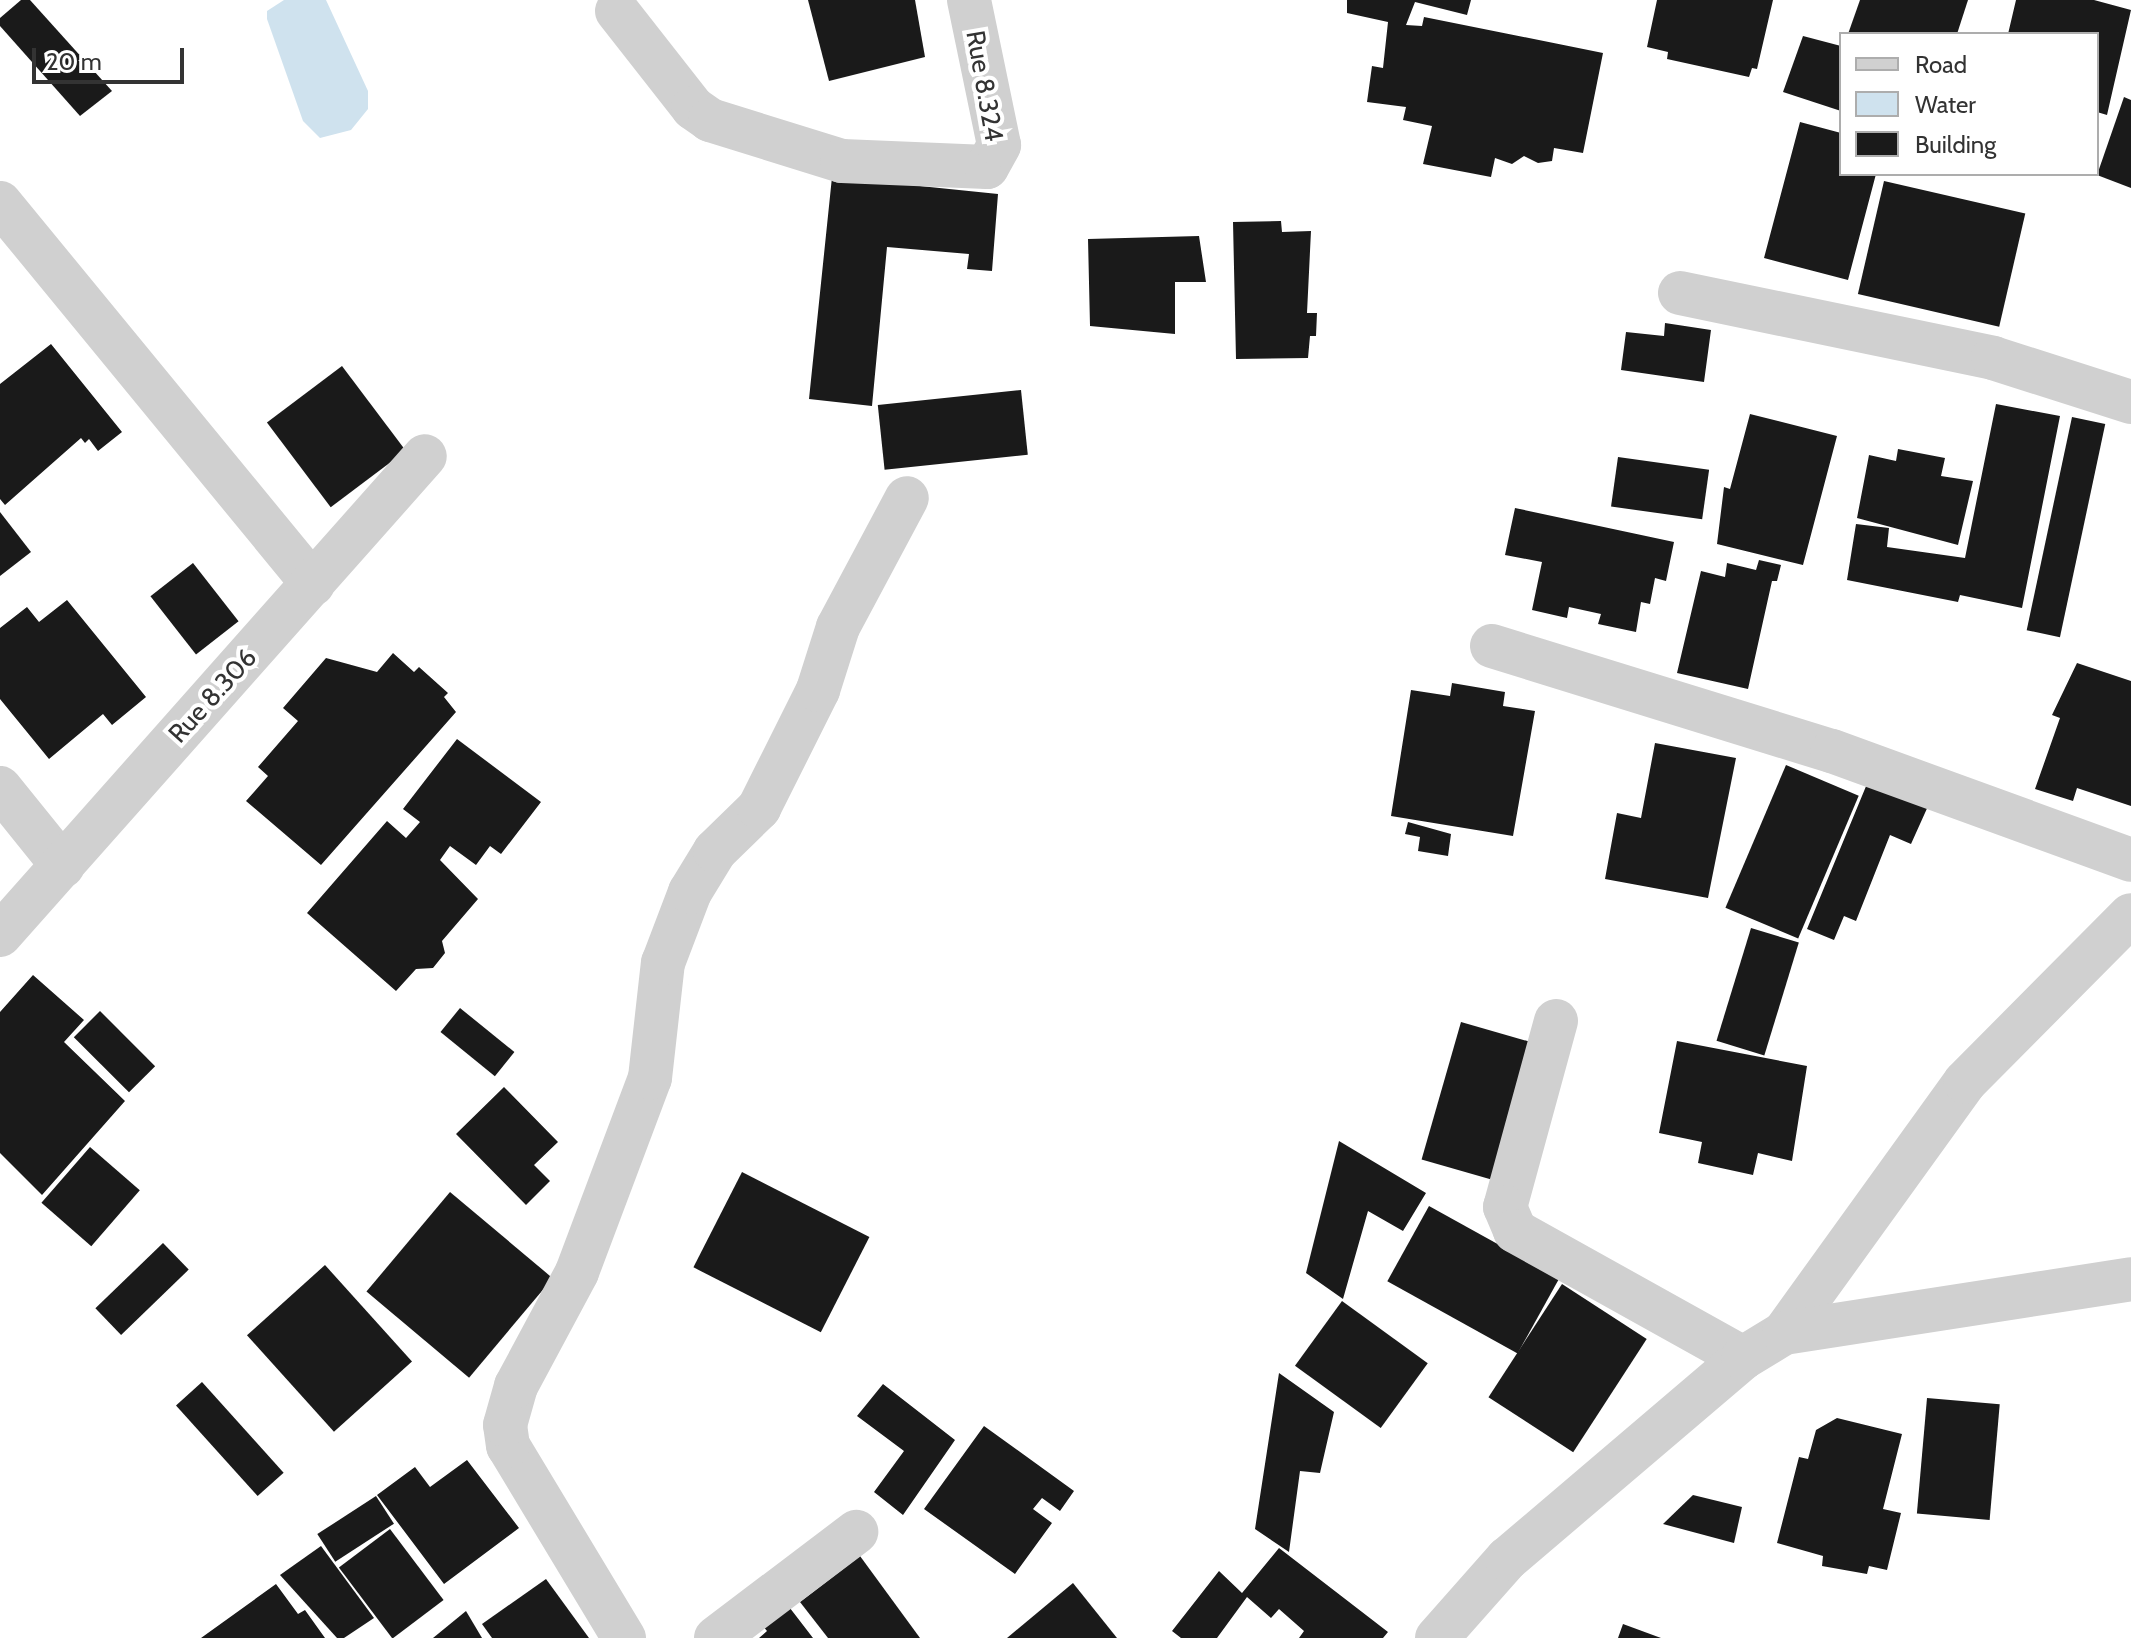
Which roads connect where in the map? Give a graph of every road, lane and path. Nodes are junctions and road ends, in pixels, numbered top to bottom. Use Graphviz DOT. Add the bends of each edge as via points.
graph roads {
  1 [pos="969,0"];
  2 [pos="617,11"];
  3 [pos="0,203"];
  4 [pos="1680,293"];
  5 [pos="2131,402"];
  6 [pos="425,456"];
  7 [pos="907,498"];
  8 [pos="313,584"];
  9 [pos="1492,646"];
  10 [pos="0,788"];
  11 [pos="2131,860"];
  12 [pos="63,866"];
  13 [pos="2131,915"];
  14 [pos="0,935"];
  15 [pos="1556,1021"];
  16 [pos="2131,1279"];
  17 [pos="1784,1333"];
  18 [pos="1743,1358"];
  19 [pos="856,1532"];
  20 [pos="624,1638"];
  21 [pos="716,1638"];
  22 [pos="1437,1638"];
  1 -- 2 [label="street, Rue 8.324" via="999,145 987,167 842,161 710,120 693,108"];
  3 -- 8 [label="street"];
  4 -- 5 [label="street" via="1993,358"];
  6 -- 8 [label="street, Rue 8.306"];
  7 -- 20 [label="street" via="838,627 818,690 759,808 715,851 690,892 663,963 650,1078 577,1272 516,1386 505,1425 508,1446"];
  8 -- 12 [label="street, Rue 8.306"];
  9 -- 11 [label="street" via="1832,751"];
  10 -- 12 [label="street"];
  12 -- 14 [label="street, Rue 8.306"];
  13 -- 17 [label="street" via="1965,1082"];
  15 -- 18 [label="street" via="1505,1207 1515,1231"];
  16 -- 17 [label="street"];
  17 -- 18 [label="street"];
  18 -- 22 [label="street" via="1507,1559"];
  19 -- 21 [label="street"];
}
